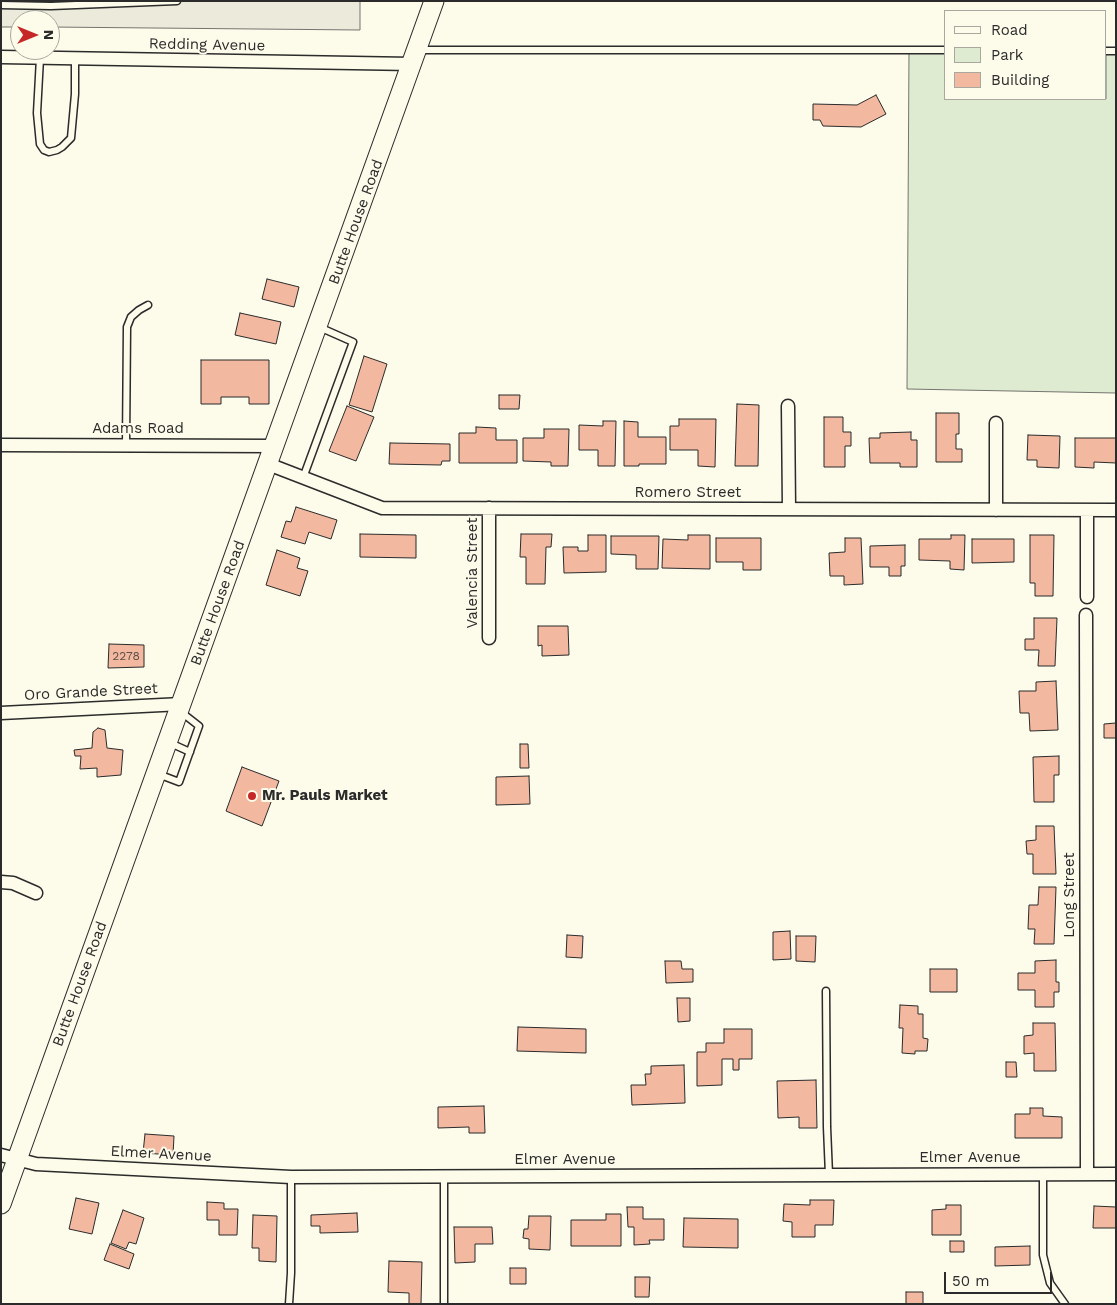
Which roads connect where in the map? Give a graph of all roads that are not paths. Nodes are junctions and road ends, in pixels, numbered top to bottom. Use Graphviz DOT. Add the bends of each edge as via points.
graph roads {
  1 [pos="177,1"];
  2 [pos="434,1"];
  3 [pos="15,3"];
  4 [pos="1,4"];
  5 [pos="944,50"];
  6 [pos="415,57"];
  7 [pos="60,59"];
  8 [pos="75,59"];
  9 [pos="40,60"];
  10 [pos="148,305"];
  11 [pos="318,327"];
  12 [pos="788,406"];
  13 [pos="996,424"];
  14 [pos="1,445"];
  15 [pos="126,445"];
  16 [pos="275,446"];
  17 [pos="268,464"];
  18 [pos="303,478"];
  19 [pos="489,508"];
  20 [pos="789,509"];
  21 [pos="996,510"];
  22 [pos="1086,510"];
  23 [pos="1116,510"];
  24 [pos="1086,597"];
  25 [pos="1086,615"];
  26 [pos="489,638"];
  27 [pos="180,707"];
  28 [pos="1,713"];
  29 [pos="168,742"];
  30 [pos="190,752"];
  31 [pos="157,774"];
  32 [pos="1,882"];
  33 [pos="36,893"];
  34 [pos="826,991"];
  35 [pos="9,1157"];
  36 [pos="1043,1174"];
  37 [pos="1086,1174"];
  38 [pos="1116,1174"];
  39 [pos="829,1175"];
  40 [pos="444,1176"];
  41 [pos="291,1177"];
  42 [pos="1,1204"];
  43 [pos="289,1304"];
  44 [pos="444,1304"];
  45 [pos="1065,1304"];
  1 -- 3 [label="lane" via="51,6"];
  2 -- 6 [label="main road, Butte House Road"];
  3 -- 4 [label="lane"];
  5 -- 6 [label="lane"];
  6 -- 8 [label="street, Redding Avenue"];
  6 -- 11 [label="main road, Butte House Road"];
  7 -- 8 [label="street, Redding Avenue"];
  8 -- 9 [label="lane" via="71,138 62,147 49,152 40,144 39,137"];
  10 -- 15 [label="lane" via="131,317 127,327"];
  11 -- 16 [label="main road, Butte House Road"];
  11 -- 18 [label="lane" via="353,342"];
  12 -- 20 [label="street"];
  13 -- 21 [label="street"];
  14 -- 15 [label="street, Adams Road"];
  15 -- 16 [label="street, Adams Road"];
  16 -- 17 [label="main road, Butte House Road"];
  17 -- 18 [label="street, Romero Street"];
  17 -- 27 [label="main road, Butte House Road"];
  18 -- 19 [label="street, Romero Street" via="382,508"];
  19 -- 20 [label="street, Romero Street"];
  19 -- 26 [label="street, Valencia Street"];
  20 -- 21 [label="street, Romero Street"];
  21 -- 22 [label="street, Romero Street"];
  22 -- 23 [label="street, Romero Street"];
  22 -- 24 [label="street"];
  25 -- 37 [label="street, Long Street"];
  27 -- 28 [label="street, Oro Grande Street"];
  27 -- 29 [label="main road, Butte House Road"];
  27 -- 30 [label="lane" via="199,726"];
  29 -- 30 [label="lane"];
  29 -- 31 [label="main road, Butte House Road"];
  30 -- 31 [label="lane" via="179,782"];
  31 -- 35 [label="main road, Butte House Road"];
  32 -- 33 [label="street" via="13,883"];
  34 -- 39 [label="lane"];
  35 -- 41 [label="street, Elmer Avenue" via="36,1164"];
  35 -- 42 [label="main road, Butte House Road"];
  36 -- 37 [label="street, Elmer Avenue"];
  36 -- 39 [label="street, Elmer Avenue"];
  36 -- 45 [label="lane" via="1043,1255 1050,1283"];
  37 -- 38 [label="street, Elmer Avenue"];
  39 -- 40 [label="street, Elmer Avenue"];
  40 -- 41 [label="street, Elmer Avenue"];
  40 -- 44 [label="lane"];
  41 -- 43 [label="lane"];
}
